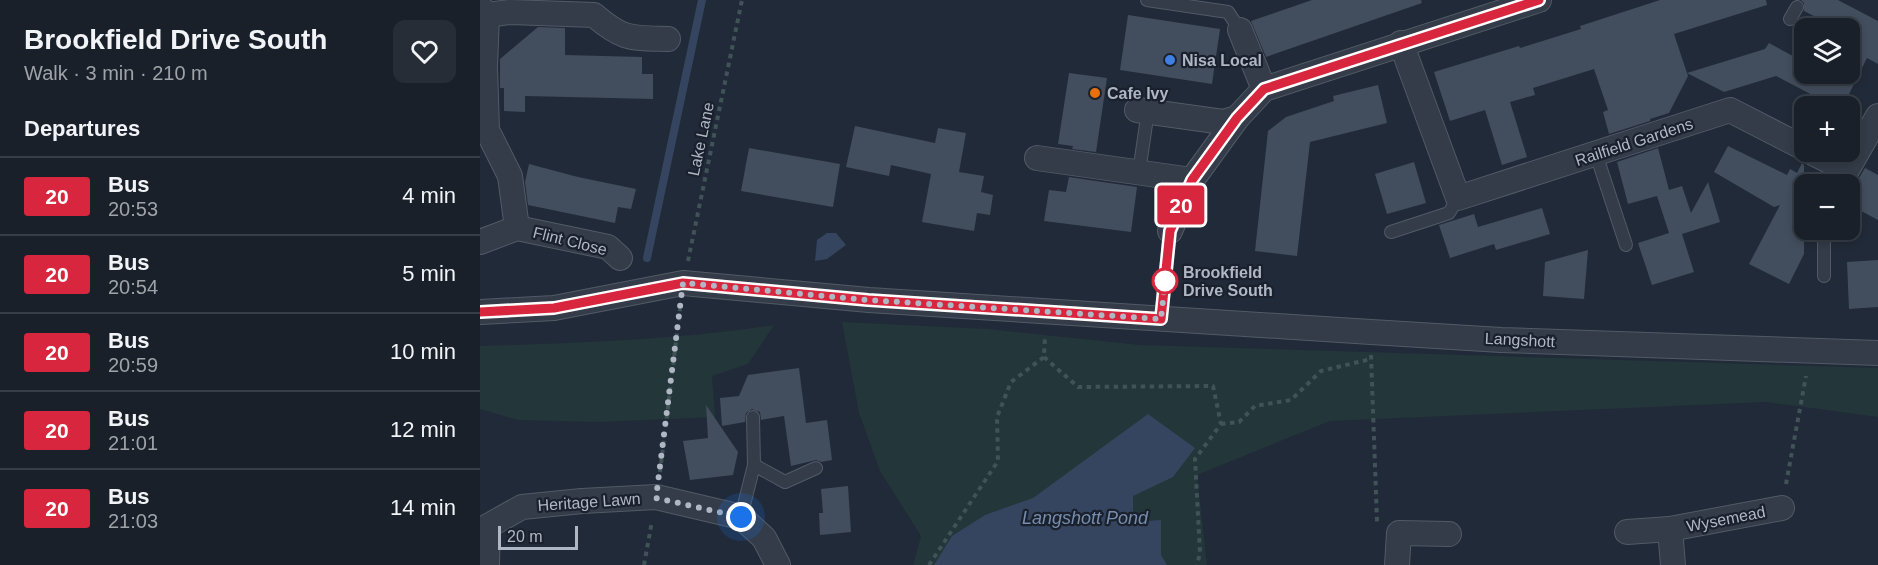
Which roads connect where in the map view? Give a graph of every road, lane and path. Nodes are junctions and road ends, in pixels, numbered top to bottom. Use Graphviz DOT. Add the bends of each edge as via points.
graph roads {
  1 [pos="742,0"];
  2 [pos="1147,0"];
  3 [pos="1539,0"];
  4 [pos="1797,7"];
  5 [pos="1486,8"];
  6 [pos="484,11"];
  7 [pos="1790,20"];
  8 [pos="1240,30"];
  9 [pos="668,39"];
  10 [pos="1401,43"];
  11 [pos="1264,89"];
  12 [pos="1142,111"];
  13 [pos="1878,116"];
  14 [pos="1237,118"];
  15 [pos="1794,143"];
  16 [pos="1596,154"];
  17 [pos="1037,158"];
  18 [pos="1824,162"];
  19 [pos="1139,172"];
  20 [pos="1840,174"];
  21 [pos="1846,174"];
  22 [pos="1192,180"];
  23 [pos="1458,198"];
  24 [pos="517,228"];
  25 [pos="1170,231"];
  26 [pos="1390,232"];
  27 [pos="1824,240"];
  28 [pos="480,242"];
  29 [pos="1626,245"];
  30 [pos="620,258"];
  31 [pos="1824,276"];
  32 [pos="683,283"];
  33 [pos="1047,311"];
  34 [pos="480,312"];
  35 [pos="1161,319"];
  36 [pos="1371,332"];
  37 [pos="1810,352"];
  38 [pos="1878,353"];
  39 [pos="1044,357"];
  40 [pos="1371,359"];
  41 [pos="753,417"];
  42 [pos="1221,424"];
  43 [pos="754,465"];
  44 [pos="816,468"];
  45 [pos="656,498"];
  46 [pos="1782,508"];
  47 [pos="741,517"];
  48 [pos="484,526"];
  49 [pos="1670,529"];
  50 [pos="1627,532"];
  51 [pos="1399,533"];
  52 [pos="1449,534"];
  53 [pos="487,565"];
  54 [pos="644,565"];
  55 [pos="778,565"];
  56 [pos="929,565"];
  57 [pos="1197,565"];
  58 [pos="1397,565"];
  59 [pos="1673,565"];
  1 -- 32 [label="path, Lake Lane"];
  2 -- 8 [label="lane" via="1228,12"];
  3 -- 5 [label="street"];
  4 -- 7 [label="lane"];
  5 -- 10 [label="street"];
  6 -- 9 [label="street, Flint Close" via="594,15 609,28 631,38"];
  6 -- 24 [label="street, Flint Close" via="487,130 510,176"];
  8 -- 11 [label="street"];
  10 -- 11 [label="street"];
  10 -- 23 [label="street"];
  11 -- 14 [label="street"];
  12 -- 14 [label="street" via="1223,122"];
  12 -- 19 [label="lane"];
  13 -- 21 [label="street"];
  14 -- 22 [label="street"];
  15 -- 16 [label="street, Railfield Gardens" via="1730,110"];
  16 -- 23 [label="street, Railfield Gardens"];
  16 -- 29 [label="lane"];
  17 -- 19 [label="street"];
  18 -- 20 [label="street"];
  19 -- 22 [label="street"];
  22 -- 25 [label="street"];
  23 -- 26 [label="lane" via="1449,213"];
  24 -- 28 [label="street, Flint Close"];
  24 -- 30 [label="street, Flint Close" via="608,247"];
  25 -- 35 [label="lane"];
  27 -- 31 [label="lane"];
  32 -- 33 [label="street, Langshott"];
  32 -- 34 [label="street" via="554,308"];
  32 -- 45 [label="path, Lake Lane"];
  33 -- 35 [label="street, Langshott"];
  33 -- 39 [label="path"];
  35 -- 36 [label="street, Langshott"];
  36 -- 37 [label="street, Langshott"];
  36 -- 40 [label="path"];
  37 -- 38 [label="street, Langshott"];
  37 -- 46 [label="path"];
  39 -- 42 [label="path" via="1078,387 1213,386"];
  39 -- 56 [label="path" via="1011,382 998,417 998,461"];
  40 -- 42 [label="path" via="1321,371 1291,400 1255,406 1239,422"];
  40 -- 51 [label="path" via="1378,531"];
  41 -- 43 [label="lane"];
  42 -- 57 [label="path" via="1195,459 1200,553"];
  43 -- 44 [label="lane" via="785,482"];
  43 -- 47 [label="lane"];
  45 -- 47 [label="street, Heritage Lawn"];
  45 -- 48 [label="street, Heritage Lawn" via="522,507"];
  45 -- 54 [label="path, Lake Lane"];
  46 -- 49 [label="street, Wysemead"];
  47 -- 55 [label="street, Heritage Lawn" via="764,538"];
  48 -- 53 [label="street, Heritage Lawn"];
  49 -- 50 [label="street, Wysemead"];
  49 -- 59 [label="street, Wysemead"];
  51 -- 52 [label="street"];
  51 -- 58 [label="street"];
}
